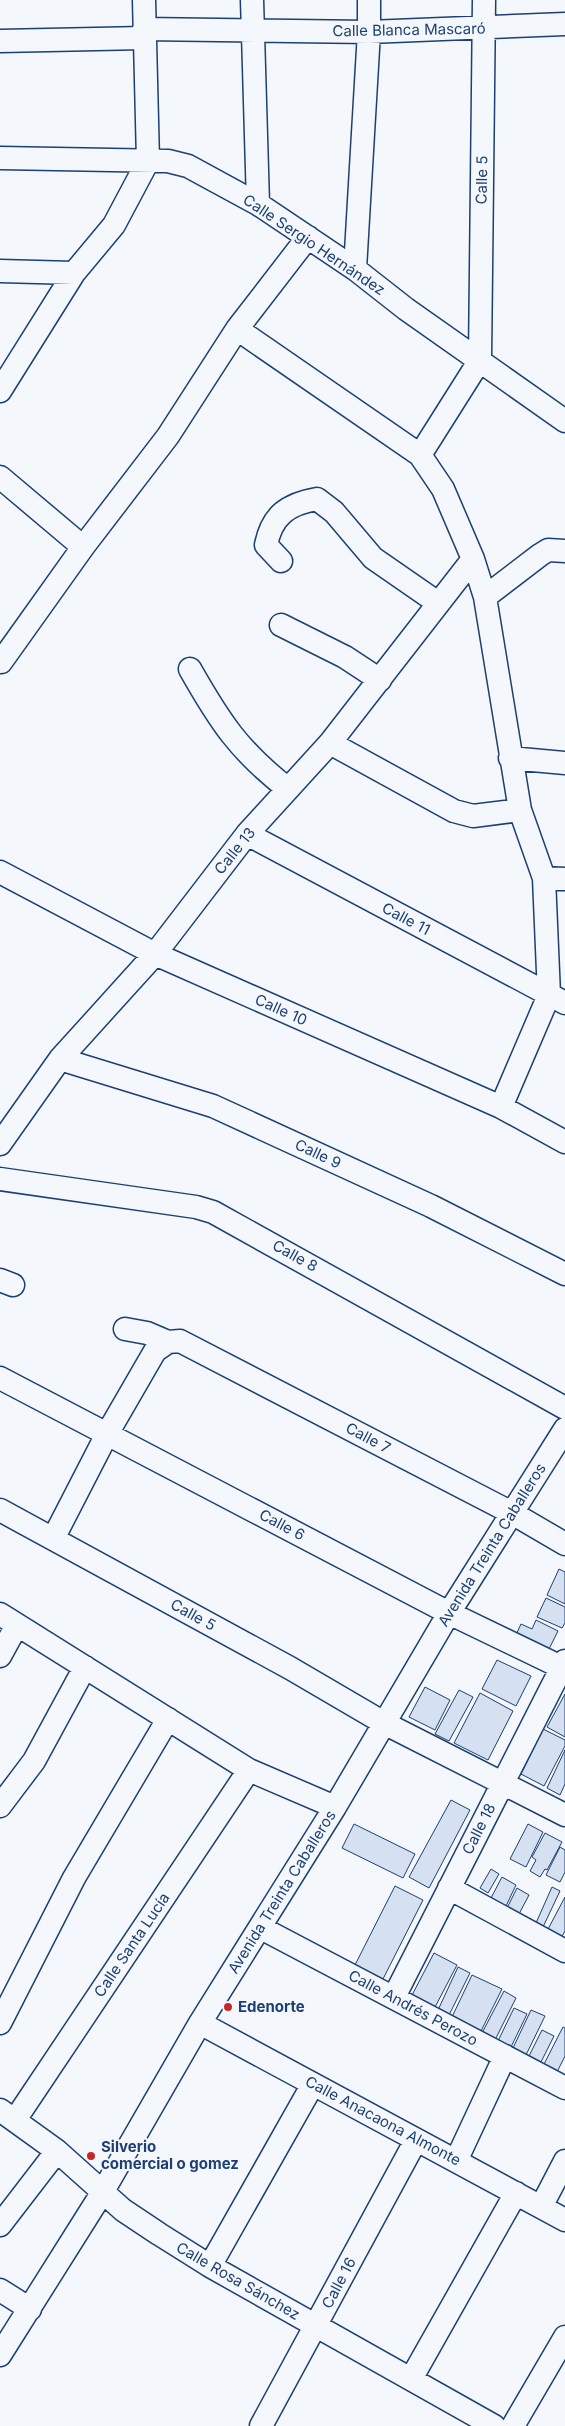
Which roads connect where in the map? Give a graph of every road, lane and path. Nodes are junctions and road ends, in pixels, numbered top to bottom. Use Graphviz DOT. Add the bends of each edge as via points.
graph roads {
  1 [pos="144,0"];
  2 [pos="252,0"];
  3 [pos="369,0"];
  4 [pos="484,0"];
  5 [pos="565,24"];
  6 [pos="484,29"];
  7 [pos="253,32"];
  8 [pos="369,32"];
  9 [pos="144,34"];
  10 [pos="0,41"];
  11 [pos="0,158"];
  12 [pos="148,162"];
  13 [pos="258,204"];
  14 [pos="308,237"];
  15 [pos="355,270"];
  16 [pos="0,272"];
  17 [pos="74,273"];
  18 [pos="237,329"];
  19 [pos="480,360"];
  20 [pos="1,387"];
  21 [pos="565,421"];
  22 [pos="420,455"];
  23 [pos="0,477"];
  24 [pos="82,547"];
  25 [pos="565,551"];
  26 [pos="473,559"];
  27 [pos="281,561"];
  28 [pos="485,597"];
  29 [pos="438,603"];
  30 [pos="281,625"];
  31 [pos="1,662"];
  32 [pos="190,669"];
  33 [pos="380,680"];
  34 [pos="330,744"];
  35 [pos="510,758"];
  36 [pos="565,763"];
  37 [pos="288,789"];
  38 [pos="520,810"];
  39 [pos="247,834"];
  40 [pos="0,872"];
  41 [pos="554,878"];
  42 [pos="155,954"];
  43 [pos="557,999"];
  44 [pos="60,1059"];
  45 [pos="501,1107"];
  46 [pos="565,1142"];
  47 [pos="0,1144"];
  48 [pos="0,1179"];
  49 [pos="565,1274"];
  50 [pos="125,1329"];
  51 [pos="168,1342"];
  52 [pos="0,1378"];
  53 [pos="565,1408"];
  54 [pos="565,1429"];
  55 [pos="107,1434"];
  56 [pos="0,1510"];
  57 [pos="512,1513"];
  58 [pos="53,1539"];
  59 [pos="565,1544"];
  60 [pos="449,1613"];
  61 [pos="9,1620"];
  62 [pos="0,1656"];
  63 [pos="564,1666"];
  64 [pos="86,1667"];
  65 [pos="168,1719"];
  66 [pos="384,1723"];
  67 [pos="249,1770"];
  68 [pos="503,1783"];
  69 [pos="0,1806"];
  70 [pos="335,1807"];
  71 [pos="565,1815"];
  72 [pos="450,1888"];
  73 [pos="261,1928"];
  74 [pos="565,1952"];
  75 [pos="394,1997"];
  76 [pos="0,2023"];
  77 [pos="200,2023"];
  78 [pos="505,2056"];
  79 [pos="313,2084"];
  80 [pos="565,2088"];
  81 [pos="7,2115"];
  82 [pos="416,2140"];
  83 [pos="57,2151"];
  84 [pos="456,2161"];
  85 [pos="565,2161"];
  86 [pos="102,2193"];
  87 [pos="516,2193"];
  88 [pos="541,2207"];
  89 [pos="565,2220"];
  90 [pos="0,2225"];
  91 [pos="210,2266"];
  92 [pos="0,2290"];
  93 [pos="30,2309"];
  94 [pos="317,2326"];
  95 [pos="565,2338"];
  96 [pos="0,2355"];
  97 [pos="411,2379"];
  98 [pos="261,2426"];
  99 [pos="494,2426"];
  100 [pos="513,2426"];
  1 -- 9 [label="street"];
  2 -- 7 [label="street"];
  3 -- 8 [label="street"];
  4 -- 6 [label="street, Calle 5"];
  5 -- 6 [label="street, Calle Blanca Mascaró"];
  6 -- 8 [label="street, Calle Blanca Mascaró"];
  6 -- 19 [label="street, Calle 5"];
  7 -- 8 [label="street, Calle Blanca Mascaró"];
  7 -- 9 [label="street, Calle Blanca Mascaró"];
  7 -- 13 [label="street"];
  8 -- 15 [label="street"];
  9 -- 10 [label="street, Calle Blanca Mascaró"];
  9 -- 12 [label="street"];
  11 -- 12 [label="street, Calle Sergio Hernández"];
  12 -- 13 [label="street, Calle Sergio Hernández" via="168,161 188,166"];
  12 -- 17 [label="street" via="114,225"];
  13 -- 14 [label="street, Calle Sergio Hernández"];
  14 -- 15 [label="street, Calle Sergio Hernández"];
  14 -- 18 [label="street"];
  15 -- 19 [label="street, Calle Sergio Hernández"];
  16 -- 17 [label="street"];
  17 -- 20 [label="street"];
  18 -- 22 [label="street"];
  18 -- 24 [label="street" via="168,436"];
  19 -- 21 [label="street, Calle Sergio Hernández"];
  19 -- 22 [label="street"];
  22 -- 26 [label="street" via="443,489"];
  23 -- 24 [label="street"];
  24 -- 31 [label="street"];
  25 -- 28 [label="street" via="548,550 540,554"];
  26 -- 28 [label="street"];
  26 -- 29 [label="street, Calle 13"];
  27 -- 29 [label="street" via="266,545 269,528 278,515 302,502 317,499 334,512 373,558"];
  28 -- 35 [label="street"];
  29 -- 33 [label="street, Calle 13"];
  30 -- 33 [label="street" via="345,657"];
  32 -- 37 [label="street" via="238,746"];
  33 -- 34 [label="street, Calle 13"];
  34 -- 37 [label="street, Calle 13"];
  34 -- 38 [label="street" via="454,811 473,816"];
  35 -- 36 [label="street"];
  35 -- 38 [label="street"];
  37 -- 39 [label="street, Calle 13"];
  38 -- 41 [label="street"];
  39 -- 42 [label="street, Calle 13"];
  39 -- 43 [label="street, Calle 11"];
  40 -- 42 [label="street, Calle 10"];
  41 -- 43 [label="street"];
  42 -- 44 [label="street, Calle 13"];
  42 -- 45 [label="street, Calle 10"];
  43 -- 45 [label="street"];
  44 -- 47 [label="street, Calle 13"];
  44 -- 49 [label="street, Calle 9" via="213,1106 431,1206"];
  45 -- 46 [label="street, Calle 10"];
  48 -- 53 [label="street, Calle 8" via="213,1212"];
  50 -- 51 [label="street, Calle 7" via="147,1333"];
  51 -- 55 [label="street" via="156,1351"];
  51 -- 57 [label="street, Calle 7" via="186,1342"];
  52 -- 55 [label="street, Calle 6"];
  54 -- 57 [label="street, Avenida Treinta Caballeros"];
  55 -- 58 [label="street"];
  55 -- 60 [label="street, Calle 6"];
  56 -- 58 [label="street, Calle 5"];
  57 -- 59 [label="street, Calle 7"];
  57 -- 60 [label="street, Avenida Treinta Caballeros"];
  58 -- 66 [label="street, Calle 5"];
  60 -- 63 [label="street, Calle 6"];
  60 -- 66 [label="street, Avenida Treinta Caballeros"];
  61 -- 62 [label="street"];
  61 -- 64 [label="street"];
  63 -- 68 [label="street, Calle 18"];
  64 -- 65 [label="street"];
  64 -- 69 [label="street" via="34,1761"];
  65 -- 67 [label="street"];
  65 -- 76 [label="street" via="74,1878"];
  66 -- 68 [label="street, Calle 5"];
  66 -- 70 [label="street, Avenida Treinta Caballeros"];
  67 -- 70 [label="street"];
  67 -- 81 [label="street, Calle Santa Lucía"];
  68 -- 71 [label="street, Calle 5"];
  68 -- 72 [label="street, Calle 18"];
  70 -- 73 [label="street, Avenida Treinta Caballeros"];
  72 -- 74 [label="street"];
  72 -- 75 [label="street, Calle 18"];
  73 -- 75 [label="street, Calle Andrés Perozo"];
  73 -- 77 [label="street, Avenida Treinta Caballeros"];
  75 -- 78 [label="street, Calle Andrés Perozo"];
  77 -- 79 [label="street, Calle Anacaona Almonte"];
  77 -- 86 [label="street, Avenida Treinta Caballeros"];
  78 -- 80 [label="street, Calle Andrés Perozo"];
  78 -- 84 [label="street"];
  79 -- 82 [label="street, Calle Anacaona Almonte"];
  79 -- 91 [label="street"];
  81 -- 83 [label="street, Calle Rosa Sánchez"];
  82 -- 84 [label="street, Calle Anacaona Almonte"];
  82 -- 94 [label="street, Calle 16"];
  83 -- 86 [label="street, Calle Rosa Sánchez"];
  83 -- 90 [label="street"];
  84 -- 87 [label="street, Calle Anacaona Almonte"];
  85 -- 88 [label="street"];
  86 -- 91 [label="street, Calle Rosa Sánchez"];
  86 -- 93 [label="street, Avenida Treinta Caballeros"];
  87 -- 88 [label="street, Calle Anacaona Almonte"];
  87 -- 97 [label="street"];
  88 -- 89 [label="street, Calle Anacaona Almonte"];
  91 -- 94 [label="street, Calle Rosa Sánchez"];
  92 -- 93 [label="street"];
  93 -- 96 [label="street, Avenida Treinta Caballeros"];
  94 -- 97 [label="street, Calle Rosa Sánchez"];
  94 -- 98 [label="street, Calle 16"];
  95 -- 100 [label="street"];
  97 -- 99 [label="street, Calle Rosa Sánchez"];
}
